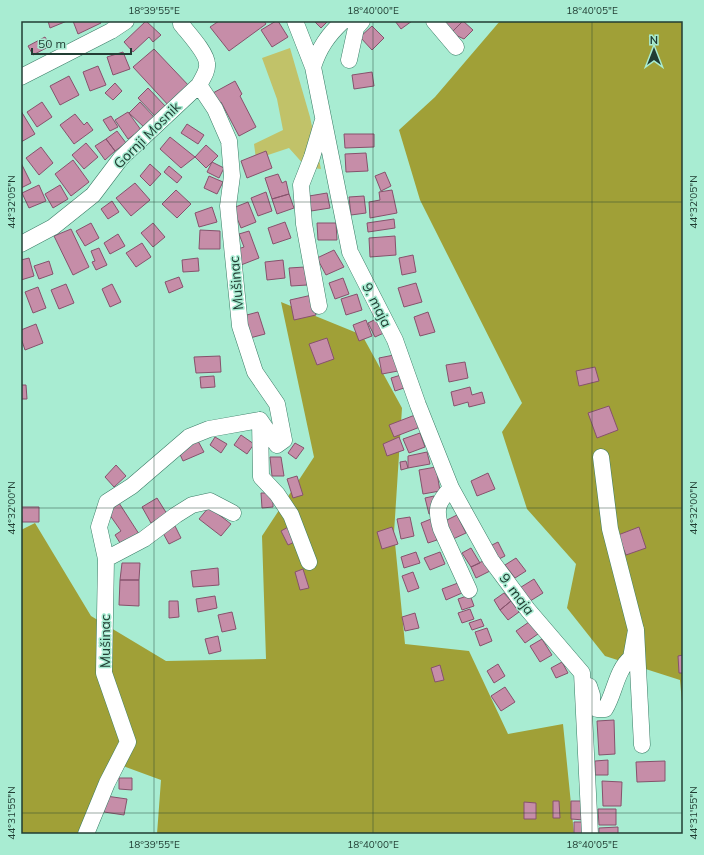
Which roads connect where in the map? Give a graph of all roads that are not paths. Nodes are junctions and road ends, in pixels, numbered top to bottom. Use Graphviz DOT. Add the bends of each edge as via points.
graph roads {
  1 [pos="126,21"];
  2 [pos="295,21"];
  3 [pos="343,21"];
  4 [pos="362,21"];
  5 [pos="434,21"];
  6 [pos="180,22"];
  7 [pos="456,47"];
  8 [pos="348,60"];
  9 [pos="313,67"];
  10 [pos="21,77"];
  11 [pos="199,85"];
  12 [pos="324,116"];
  13 [pos="21,244"];
  14 [pos="319,306"];
  15 [pos="260,420"];
  16 [pos="601,457"];
  17 [pos="451,488"];
  18 [pos="233,513"];
  19 [pos="106,559"];
  20 [pos="309,562"];
  21 [pos="469,590"];
  22 [pos="636,630"];
  23 [pos="582,673"];
  24 [pos="642,745"];
  25 [pos="86,834"];
  26 [pos="590,834"];
  1 -- 10 [label="street"];
  2 -- 9 [label="street, 9. maja"];
  3 -- 9 [label="street" via="331,32 318,51"];
  4 -- 8 [label="street" via="356,28"];
  5 -- 7 [label="street"];
  6 -- 11 [label="street, Gornji Mosnik" via="204,55 207,64"];
  9 -- 12 [label="street, 9. maja"];
  11 -- 13 [label="street, Gornji Mosnik" via="121,158 93,195 53,227"];
  11 -- 15 [label="street, Mušinac" via="215,109 229,141 232,176 228,206 240,326 255,372 277,404 284,440 277,445"];
  12 -- 14 [label="street, 9. maja" via="312,157 300,185 304,224"];
  12 -- 17 [label="street, 9. maja" via="350,252 395,340"];
  15 -- 19 [label="street, Mušinac" via="209,429 189,437 132,486 108,502 99,527"];
  15 -- 20 [label="street" via="262,477 291,515"];
  16 -- 22 [label="street, 9. maja" via="610,529"];
  17 -- 21 [label="street" via="439,501 438,518"];
  17 -- 23 [label="street, 9. maja" via="491,560 528,610"];
  18 -- 19 [label="street" via="210,501 192,505 144,539"];
  19 -- 25 [label="street, Mušinac" via="104,673 128,742 107,783"];
  22 -- 23 [label="street, 9. maja" via="631,658 624,663 605,709 597,709 592,704 592,695"];
  22 -- 24 [label="street, 9. maja"];
  23 -- 26 [label="street"];
}
